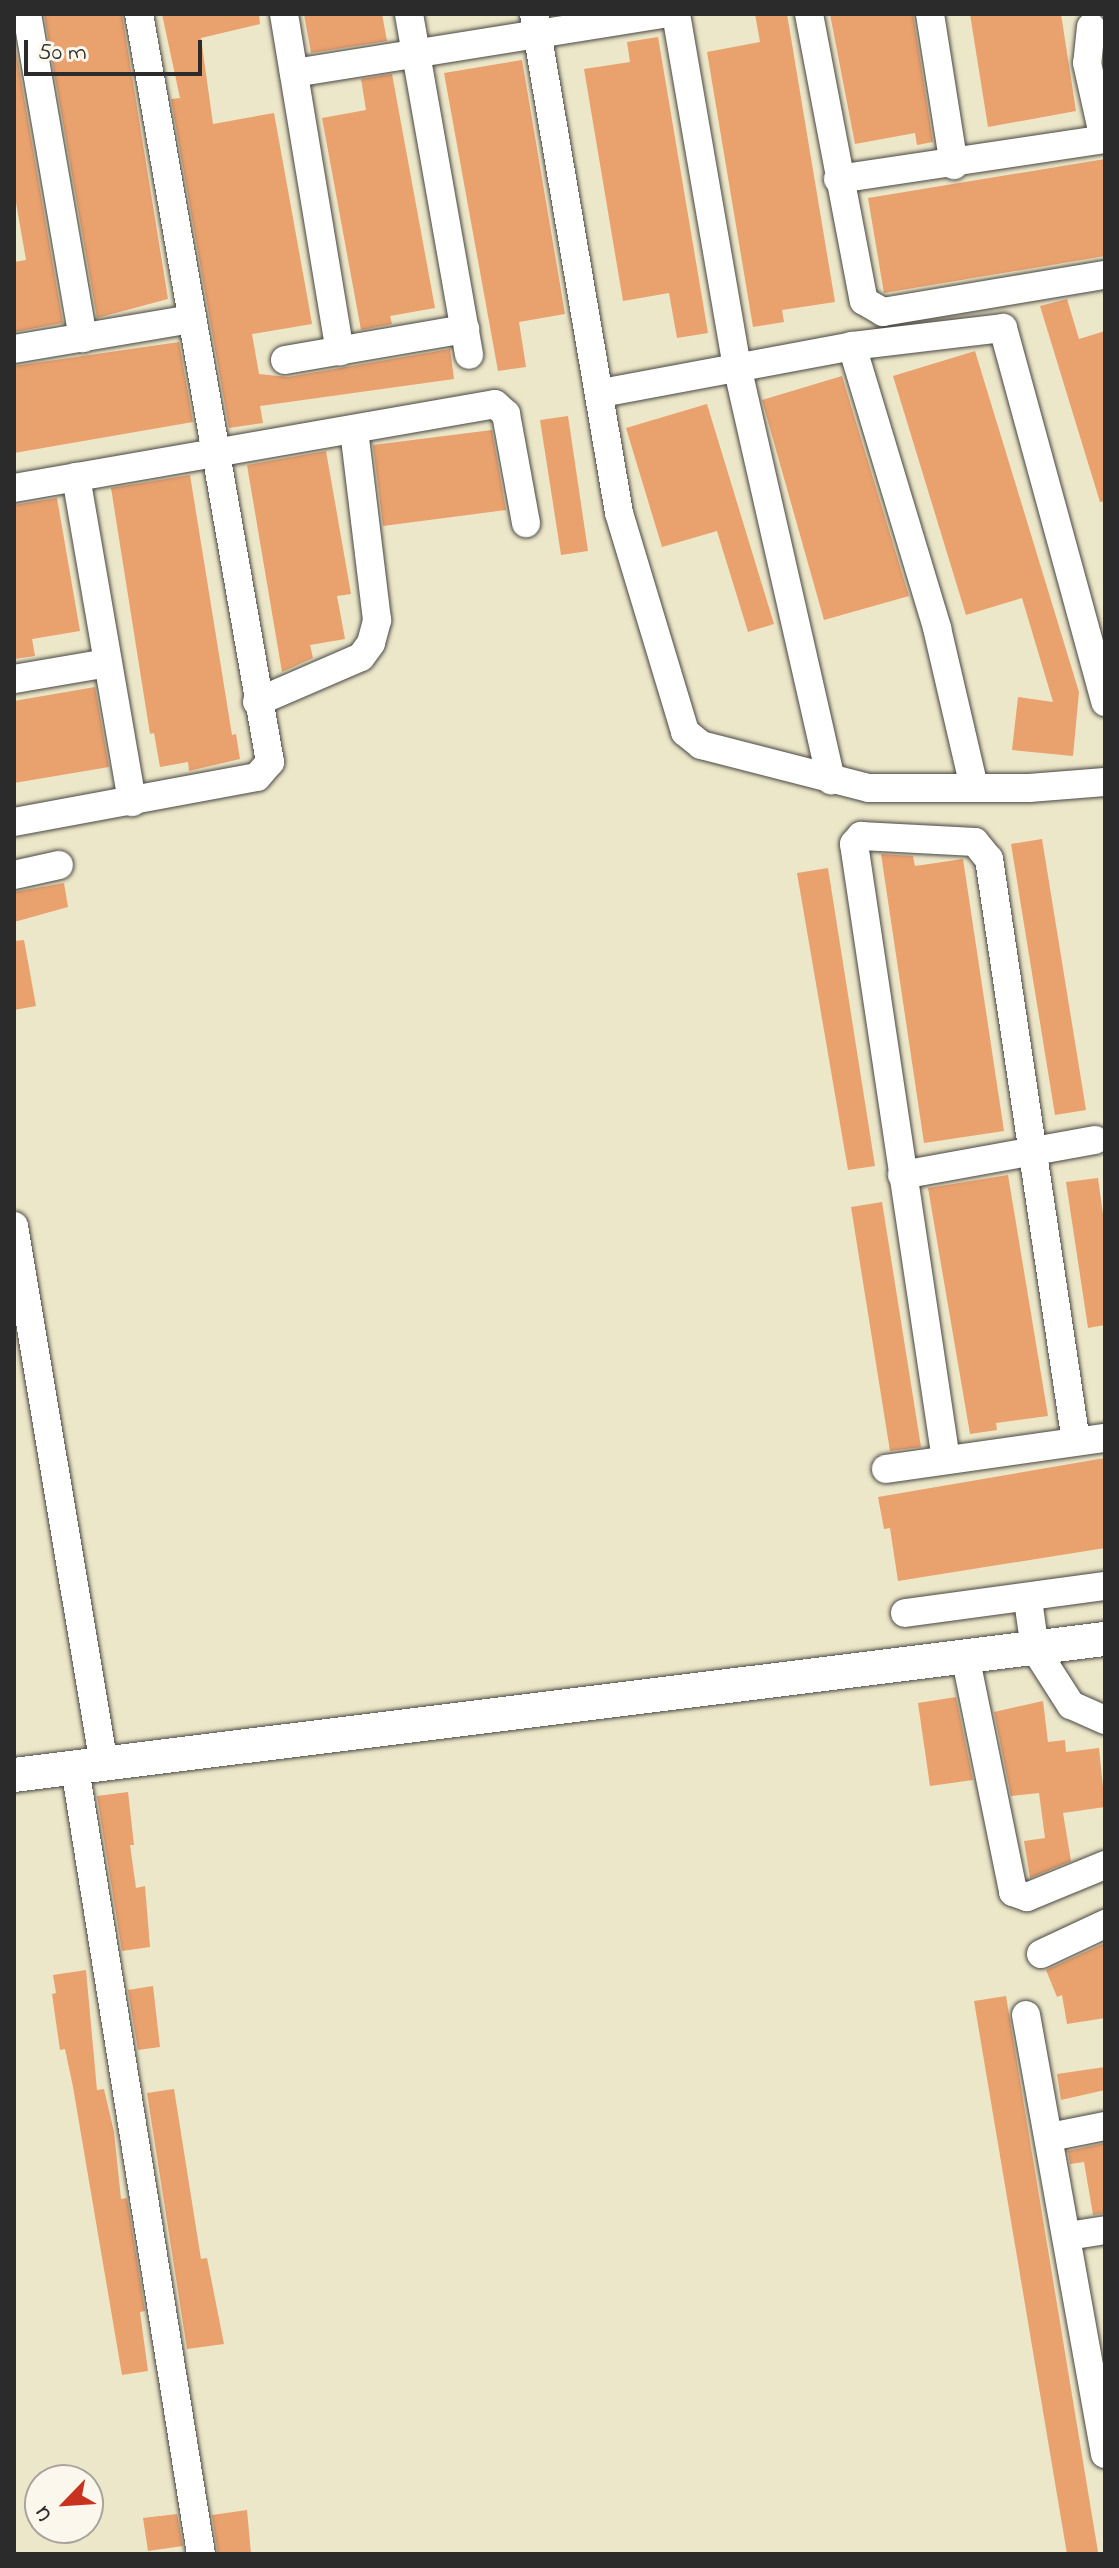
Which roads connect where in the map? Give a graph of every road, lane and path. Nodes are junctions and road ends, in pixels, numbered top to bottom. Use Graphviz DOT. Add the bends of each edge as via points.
graph roads {
  1 [pos="27,14"];
  2 [pos="139,14"];
  3 [pos="284,14"];
  4 [pos="409,14"];
  5 [pos="661,14"];
  6 [pos="676,14"];
  7 [pos="809,14"];
  8 [pos="930,14"];
  9 [pos="1087,20"];
  10 [pos="536,23"];
  11 [pos="416,52"];
  12 [pos="1105,54"];
  13 [pos="294,73"];
  14 [pos="1104,139"];
  15 [pos="954,165"];
  16 [pos="838,179"];
  17 [pos="1105,275"];
  18 [pos="191,319"];
  19 [pos="83,338"];
  20 [pos="852,346"];
  21 [pos="14,349"];
  22 [pos="340,351"];
  23 [pos="285,360"];
  24 [pos="737,366"];
  25 [pos="602,393"];
  26 [pos="354,430"];
  27 [pos="215,454"];
  28 [pos="76,477"];
  29 [pos="14,488"];
  30 [pos="526,523"];
  31 [pos="108,663"];
  32 [pos="14,679"];
  33 [pos="257,702"];
  34 [pos="1105,702"];
  35 [pos="831,780"];
  36 [pos="1105,782"];
  37 [pos="974,787"];
  38 [pos="132,802"];
  39 [pos="14,822"];
  40 [pos="59,865"];
  41 [pos="14,875"];
  42 [pos="1102,1139"];
  43 [pos="1032,1151"];
  44 [pos="902,1175"];
  45 [pos="14,1226"];
  46 [pos="1105,1438"];
  47 [pos="1076,1442"];
  48 [pos="946,1460"];
  49 [pos="886,1469"];
  50 [pos="1105,1586"];
  51 [pos="1028,1600"];
  52 [pos="905,1613"];
  53 [pos="1105,1639"];
  54 [pos="1035,1649"];
  55 [pos="966,1660"];
  56 [pos="1105,1720"];
  57 [pos="90,1766"];
  58 [pos="14,1775"];
  59 [pos="1105,1865"];
  60 [pos="1105,1924"];
  61 [pos="1041,1954"];
  62 [pos="1026,2015"];
  63 [pos="1105,2126"];
  64 [pos="1050,2137"];
  65 [pos="1105,2230"];
  66 [pos="1068,2236"];
  67 [pos="1097,2363"];
  68 [pos="1105,2454"];
  69 [pos="201,2554"];
  1 -- 19 [label="street"];
  2 -- 18 [label="street"];
  3 -- 13 [label="street"];
  4 -- 11 [label="street"];
  5 -- 10 [label="street"];
  6 -- 24 [label="street"];
  7 -- 16 [label="street"];
  8 -- 15 [label="street"];
  9 -- 12 [label="street"];
  9 -- 14 [label="street" via="1087,63"];
  10 -- 11 [label="street"];
  10 -- 25 [label="street"];
  11 -- 13 [label="street"];
  11 -- 22 [label="street" via="467,342"];
  13 -- 22 [label="street"];
  14 -- 15 [label="street"];
  15 -- 16 [label="street"];
  16 -- 17 [label="street" via="860,294 883,312"];
  18 -- 19 [label="street"];
  18 -- 27 [label="street"];
  19 -- 21 [label="street"];
  20 -- 24 [label="street"];
  20 -- 34 [label="street" via="1003,328"];
  20 -- 37 [label="street" via="930,600"];
  22 -- 23 [label="street"];
  24 -- 25 [label="street"];
  24 -- 35 [label="street"];
  25 -- 35 [label="street" via="619,513 685,732 701,745"];
  26 -- 27 [label="street"];
  26 -- 30 [label="street" via="495,404 506,414"];
  26 -- 33 [label="street" via="377,620 371,643 361,657"];
  27 -- 28 [label="street"];
  27 -- 33 [label="street"];
  28 -- 29 [label="street"];
  28 -- 31 [label="street"];
  31 -- 32 [label="street"];
  31 -- 38 [label="street"];
  33 -- 38 [label="street" via="270,762 265,773"];
  35 -- 37 [label="street" via="869,788"];
  36 -- 37 [label="street"];
  38 -- 39 [label="street"];
  40 -- 41 [label="street"];
  42 -- 43 [label="street"];
  43 -- 44 [label="street"];
  43 -- 44 [label="street" via="984,847 975,842 861,836 854,844"];
  43 -- 47 [label="street"];
  44 -- 48 [label="street"];
  45 -- 57 [label="street"];
  46 -- 47 [label="street"];
  47 -- 48 [label="street"];
  48 -- 49 [label="street"];
  50 -- 51 [label="street"];
  51 -- 52 [label="street"];
  51 -- 54 [label="street"];
  53 -- 54 [label="street"];
  54 -- 55 [label="street"];
  54 -- 56 [label="street" via="1071,1705"];
  55 -- 57 [label="street"];
  55 -- 59 [label="street" via="1013,1892 1027,1897"];
  57 -- 58 [label="street"];
  57 -- 69 [label="street"];
  60 -- 61 [label="street"];
  62 -- 64 [label="street"];
  63 -- 64 [label="street"];
  64 -- 66 [label="street"];
  65 -- 66 [label="street"];
  66 -- 67 [label="street"];
  67 -- 68 [label="street"];
}
